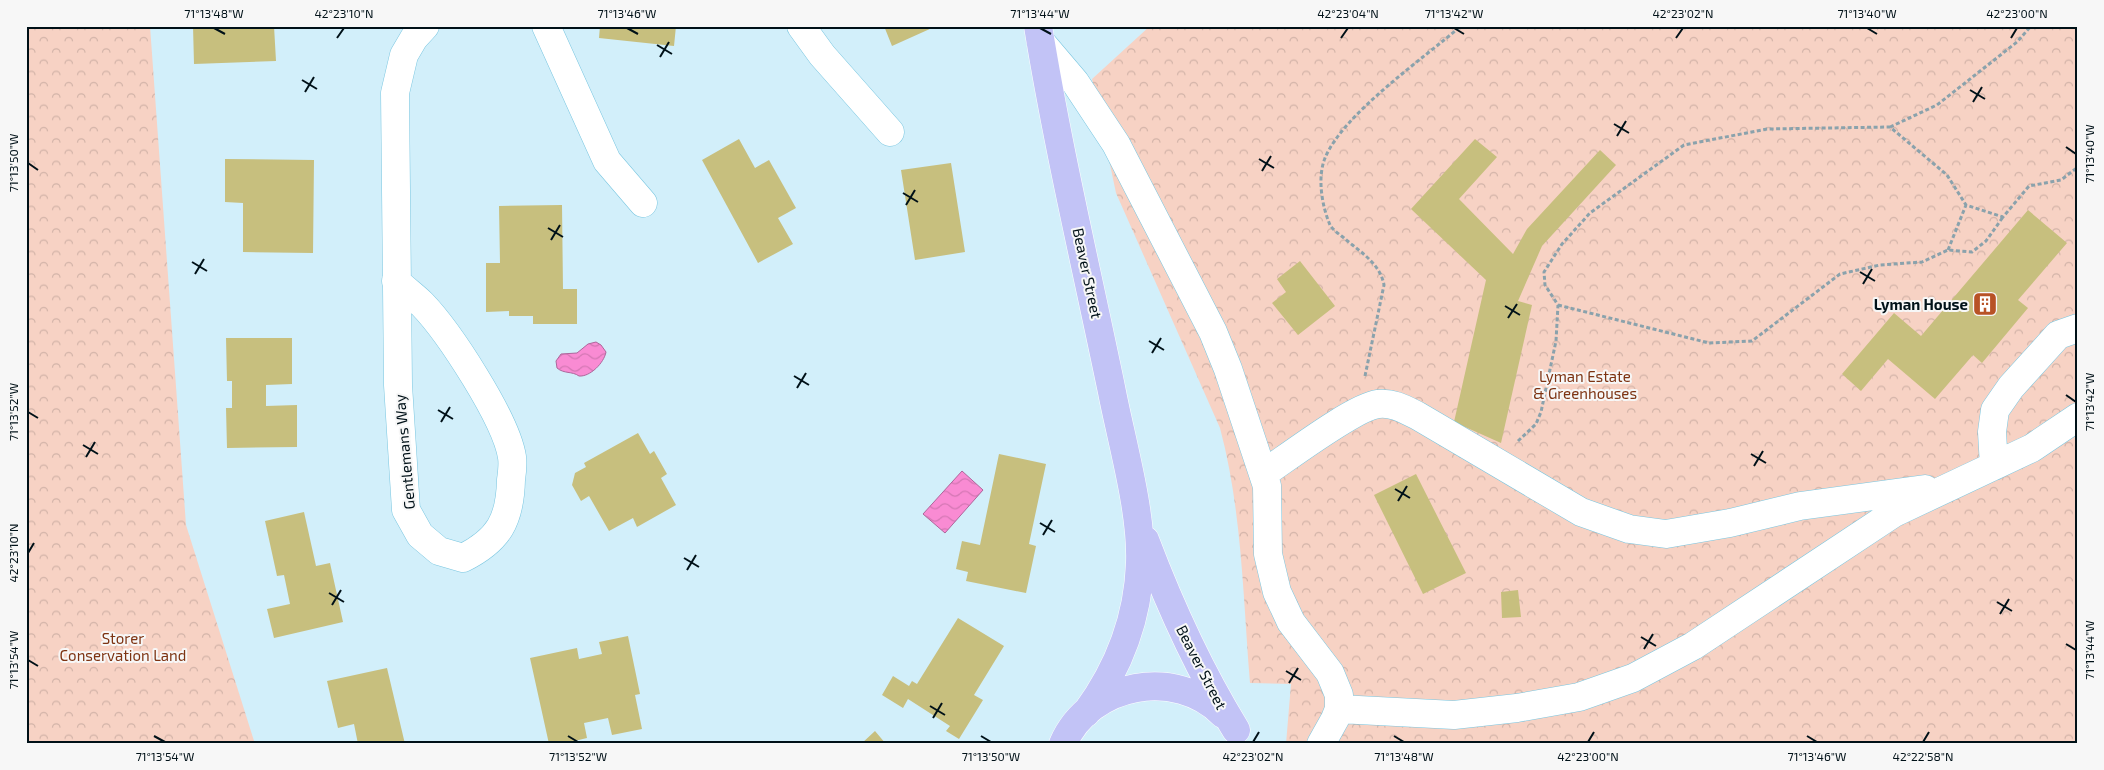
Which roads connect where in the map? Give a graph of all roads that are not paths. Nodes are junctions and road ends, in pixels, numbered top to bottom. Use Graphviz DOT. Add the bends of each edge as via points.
graph roads {
  1 [pos="425,26"];
  2 [pos="546,26"];
  3 [pos="801,26"];
  4 [pos="1039,34"];
  5 [pos="890,132"];
  6 [pos="643,203"];
  7 [pos="396,281"];
  8 [pos="2078,328"];
  9 [pos="2078,417"];
  10 [pos="1994,466"];
  11 [pos="1264,474"];
  12 [pos="1956,484"];
  13 [pos="1137,520"];
  14 [pos="1339,709"];
  15 [pos="1086,713"];
  16 [pos="1240,737"];
  17 [pos="1064,744"];
  18 [pos="1321,744"];
  1 -- 7 [label="street, Gentlemans Way" via="404,55 395,93"];
  2 -- 6 [label="street" via="608,161"];
  3 -- 5 [label="street" via="822,55"];
  4 -- 11 [label="street" via="1116,144 1212,332"];
  4 -- 13 [label="main road, Beaver Street"];
  7 -- 7 [label="street, Gentlemans Way" via="422,305 451,341 497,415 512,457 510,499 503,523 484,547 463,558 439,551 420,535 406,510 398,385"];
  8 -- 10 [label="street" via="2058,335 2011,387 1995,410 1992,432"];
  9 -- 10 [label="street" via="2032,448"];
  10 -- 12 [label="street"];
  11 -- 12 [label="street" via="1364,409 1377,404 1400,407 1581,512 1629,529 1666,534 1800,506"];
  11 -- 14 [label="street" via="1268,500 1268,554 1277,592 1291,622 1336,684"];
  12 -- 14 [label="street" via="1894,513 1693,646 1633,678 1578,697 1454,715"];
  13 -- 15 [label="main road, Beaver Street" via="1140,562 1129,633 1102,692"];
  13 -- 16 [label="main road, Beaver Street" via="1189,645"];
  14 -- 18 [label="street"];
  15 -- 16 [label="main road" via="1109,696 1123,691 1165,686 1205,700 1217,709"];
  15 -- 17 [label="main road" via="1075,724"];
}
